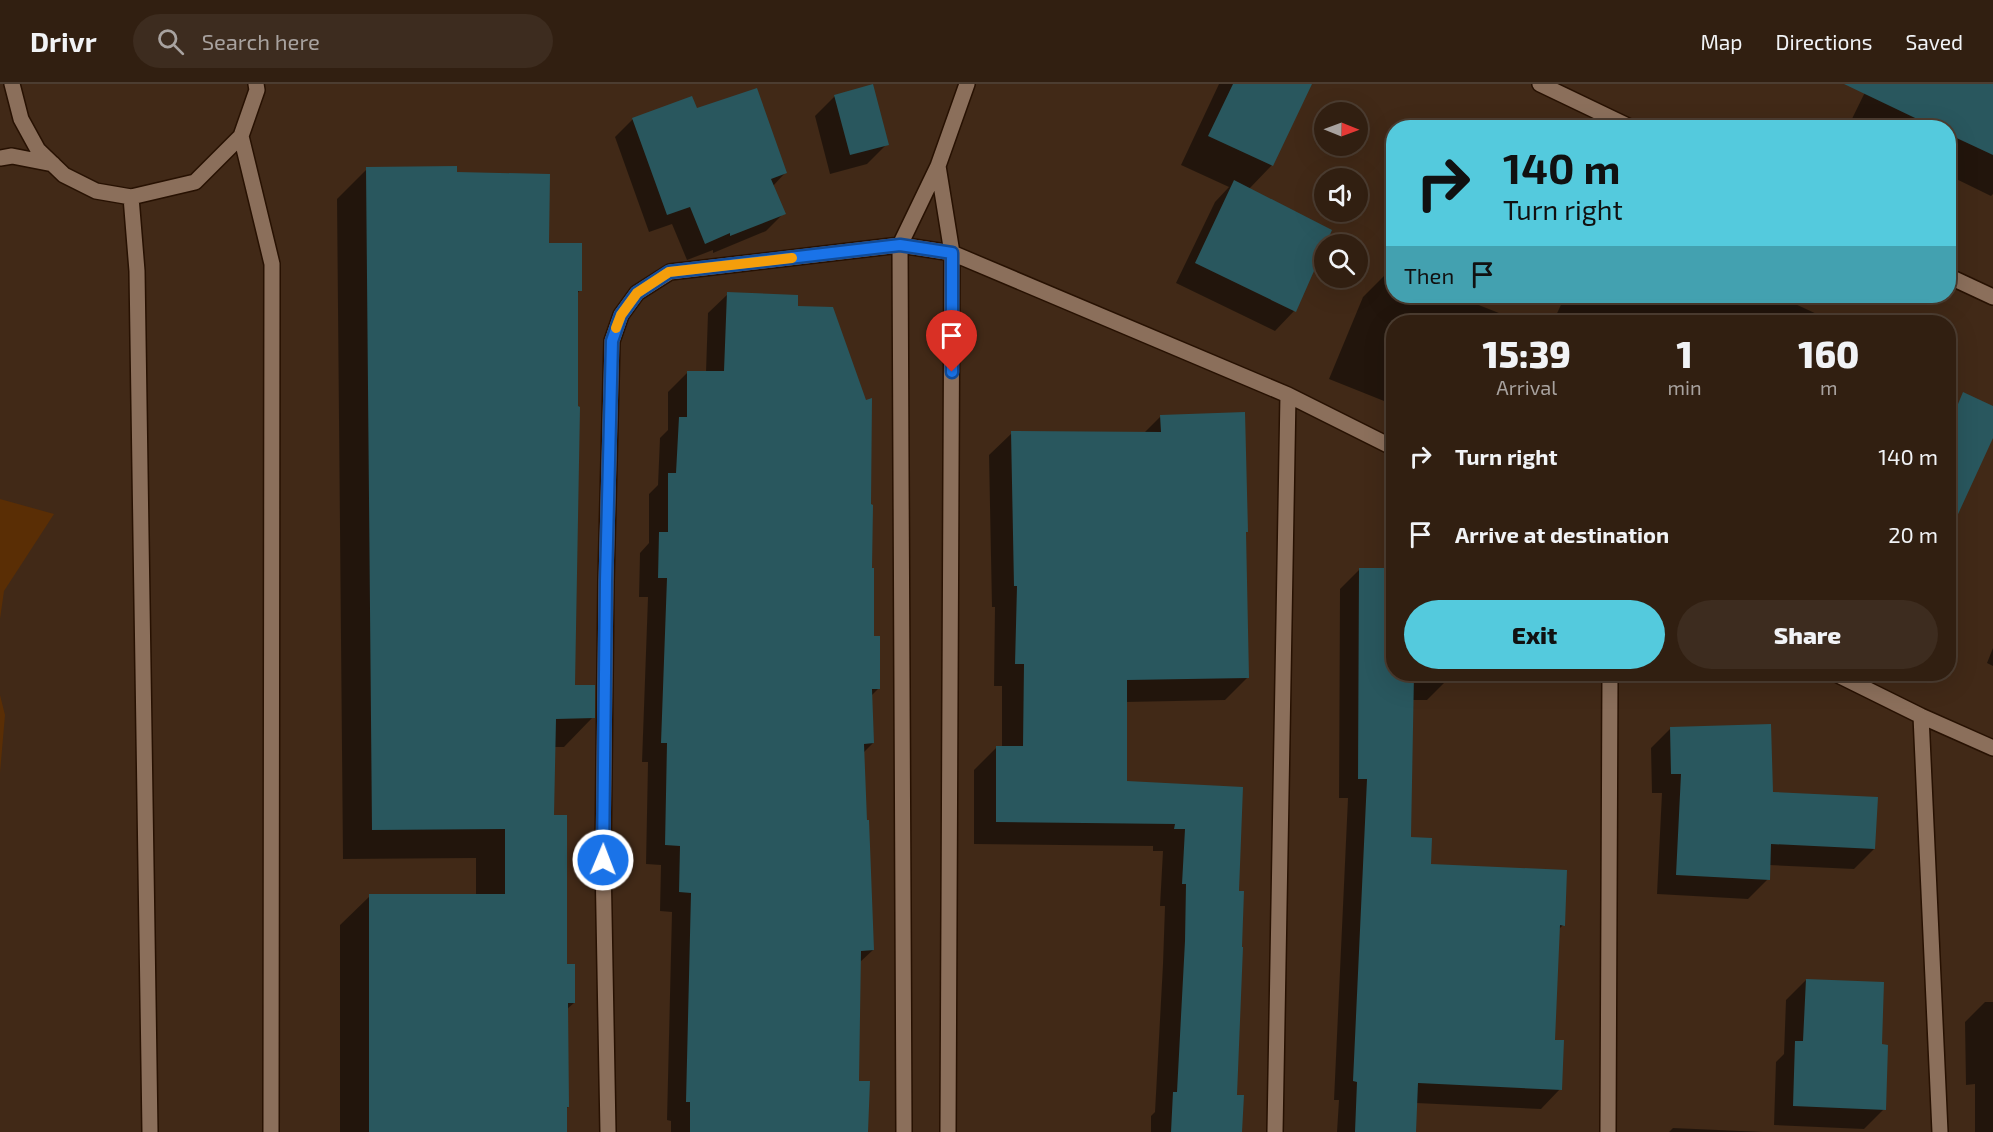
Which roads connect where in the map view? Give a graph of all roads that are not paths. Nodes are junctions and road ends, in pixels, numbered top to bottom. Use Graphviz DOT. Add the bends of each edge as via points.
graph roads {
  1 [pos="12,84"];
  2 [pos="256,84"];
  3 [pos="967,84"];
  4 [pos="1540,84"];
  5 [pos="0,99"];
  6 [pos="1615,120"];
  7 [pos="241,136"];
  8 [pos="0,158"];
  9 [pos="53,164"];
  10 [pos="938,166"];
  11 [pos="131,197"];
  12 [pos="900,245"];
  13 [pos="952,253"];
  14 [pos="1956,280"];
  15 [pos="1993,297"];
  16 [pos="1288,395"];
  17 [pos="1386,444"];
  18 [pos="1610,681"];
  19 [pos="1850,681"];
  20 [pos="1921,716"];
  21 [pos="1993,748"];
  22 [pos="150,1132"];
  23 [pos="271,1132"];
  24 [pos="608,1132"];
  25 [pos="904,1132"];
  26 [pos="948,1132"];
  27 [pos="1275,1132"];
  28 [pos="1608,1132"];
  29 [pos="1940,1132"];
  1 -- 5 [label="street"];
  1 -- 9 [label="street" via="21,119 38,150"];
  2 -- 7 [label="street"];
  3 -- 10 [label="street"];
  4 -- 6 [label="street"];
  7 -- 11 [label="street" via="195,182"];
  7 -- 23 [label="street" via="272,264"];
  8 -- 9 [label="street" via="12,156"];
  9 -- 11 [label="street" via="64,175 96,191"];
  10 -- 12 [label="street"];
  10 -- 13 [label="street"];
  11 -- 22 [label="street" via="137,282"];
  12 -- 13 [label="street"];
  12 -- 24 [label="street" via="669,272 637,293 621,315 612,341 603,860"];
  12 -- 25 [label="street"];
  13 -- 16 [label="street"];
  13 -- 26 [label="street"];
  14 -- 15 [label="street"];
  16 -- 17 [label="street"];
  16 -- 27 [label="street"];
  18 -- 28 [label="street"];
  19 -- 20 [label="street"];
  20 -- 21 [label="street"];
  20 -- 29 [label="street"];
}
